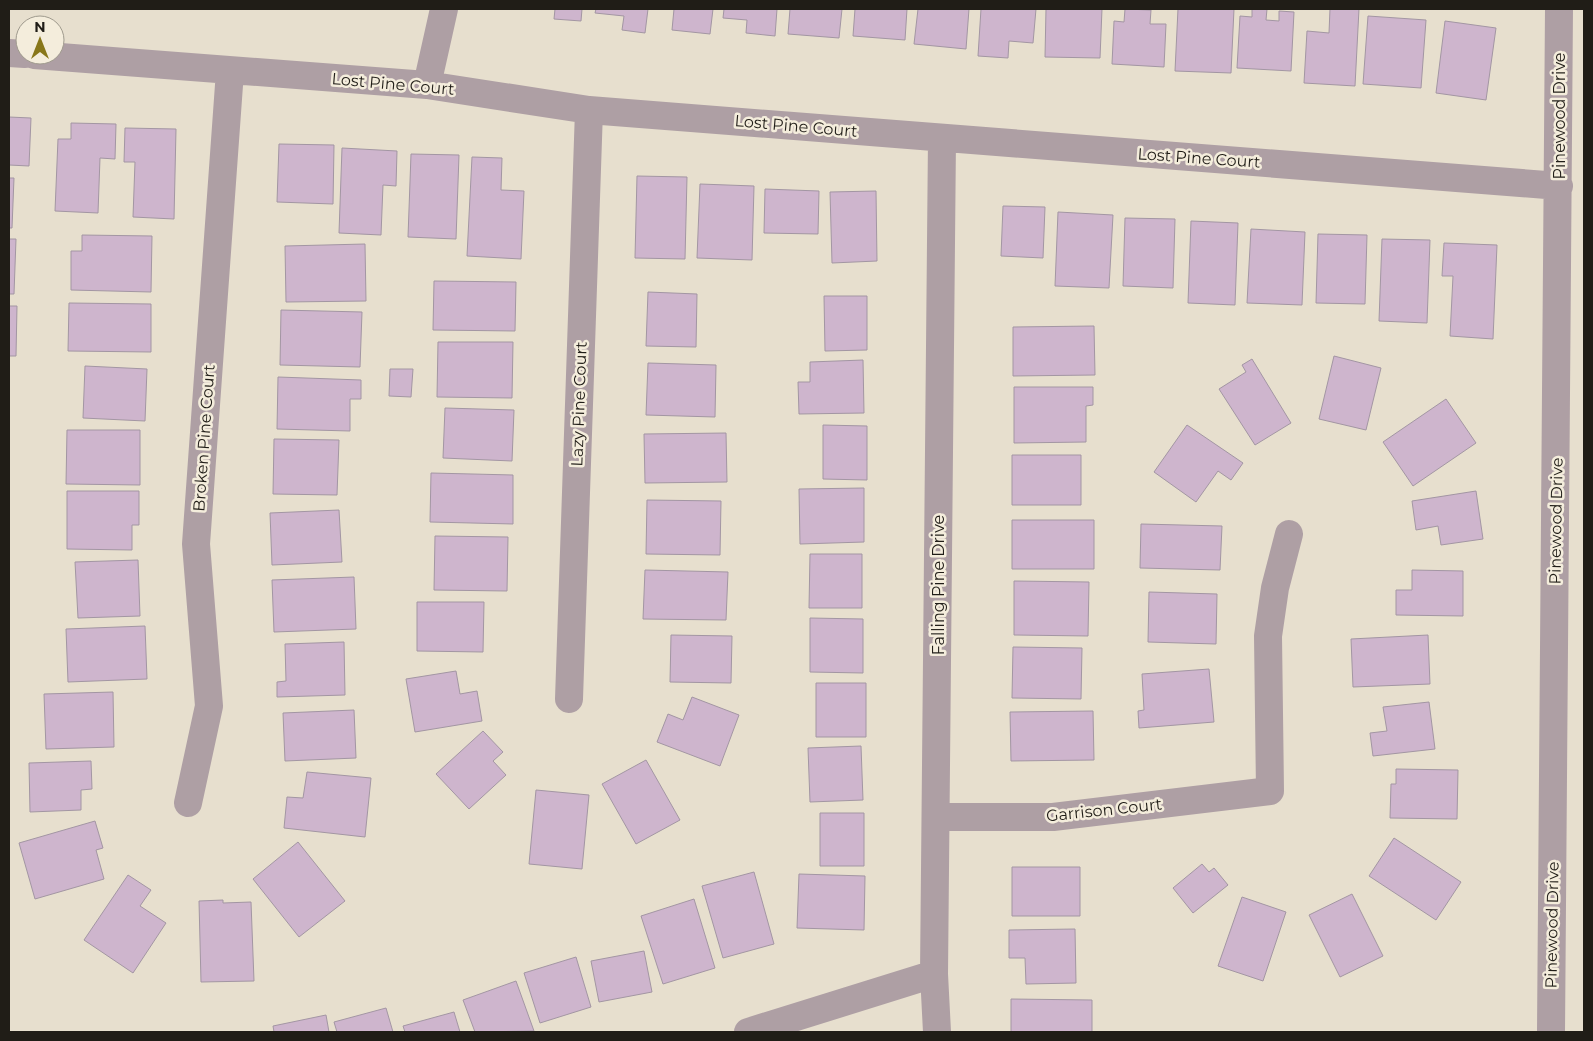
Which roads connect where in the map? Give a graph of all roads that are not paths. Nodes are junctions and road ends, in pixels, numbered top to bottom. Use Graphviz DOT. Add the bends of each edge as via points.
graph roads {
  1 [pos="444,9"];
  2 [pos="1559,9"];
  3 [pos="65,58"];
  4 [pos="230,71"];
  5 [pos="427,85"];
  6 [pos="589,110"];
  7 [pos="942,138"];
  8 [pos="1558,186"];
  9 [pos="1289,534"];
  10 [pos="570,699"];
  11 [pos="188,803"];
  12 [pos="937,817"];
  13 [pos="934,974"];
  14 [pos="748,1032"];
  15 [pos="937,1032"];
  16 [pos="1551,1032"];
  1 -- 5 [label="street"];
  2 -- 8 [label="street, Pinewood Drive"];
  3 -- 4 [label="street, Lost Pine Court"];
  4 -- 5 [label="street, Lost Pine Court"];
  4 -- 11 [label="street, Broken Pine Court" via="196,544 209,706"];
  5 -- 6 [label="street, Lost Pine Court"];
  6 -- 7 [label="street, Lost Pine Court"];
  6 -- 10 [label="street, Lazy Pine Court"];
  7 -- 8 [label="street, Lost Pine Court"];
  7 -- 12 [label="street, Falling Pine Drive"];
  8 -- 16 [label="street, Pinewood Drive"];
  9 -- 12 [label="street, Garrison Court" via="1274,588 1268,636 1270,791 1053,817"];
  12 -- 13 [label="street, Falling Pine Drive"];
  13 -- 14 [label="street"];
  13 -- 15 [label="street, Falling Pine Drive"];
}
